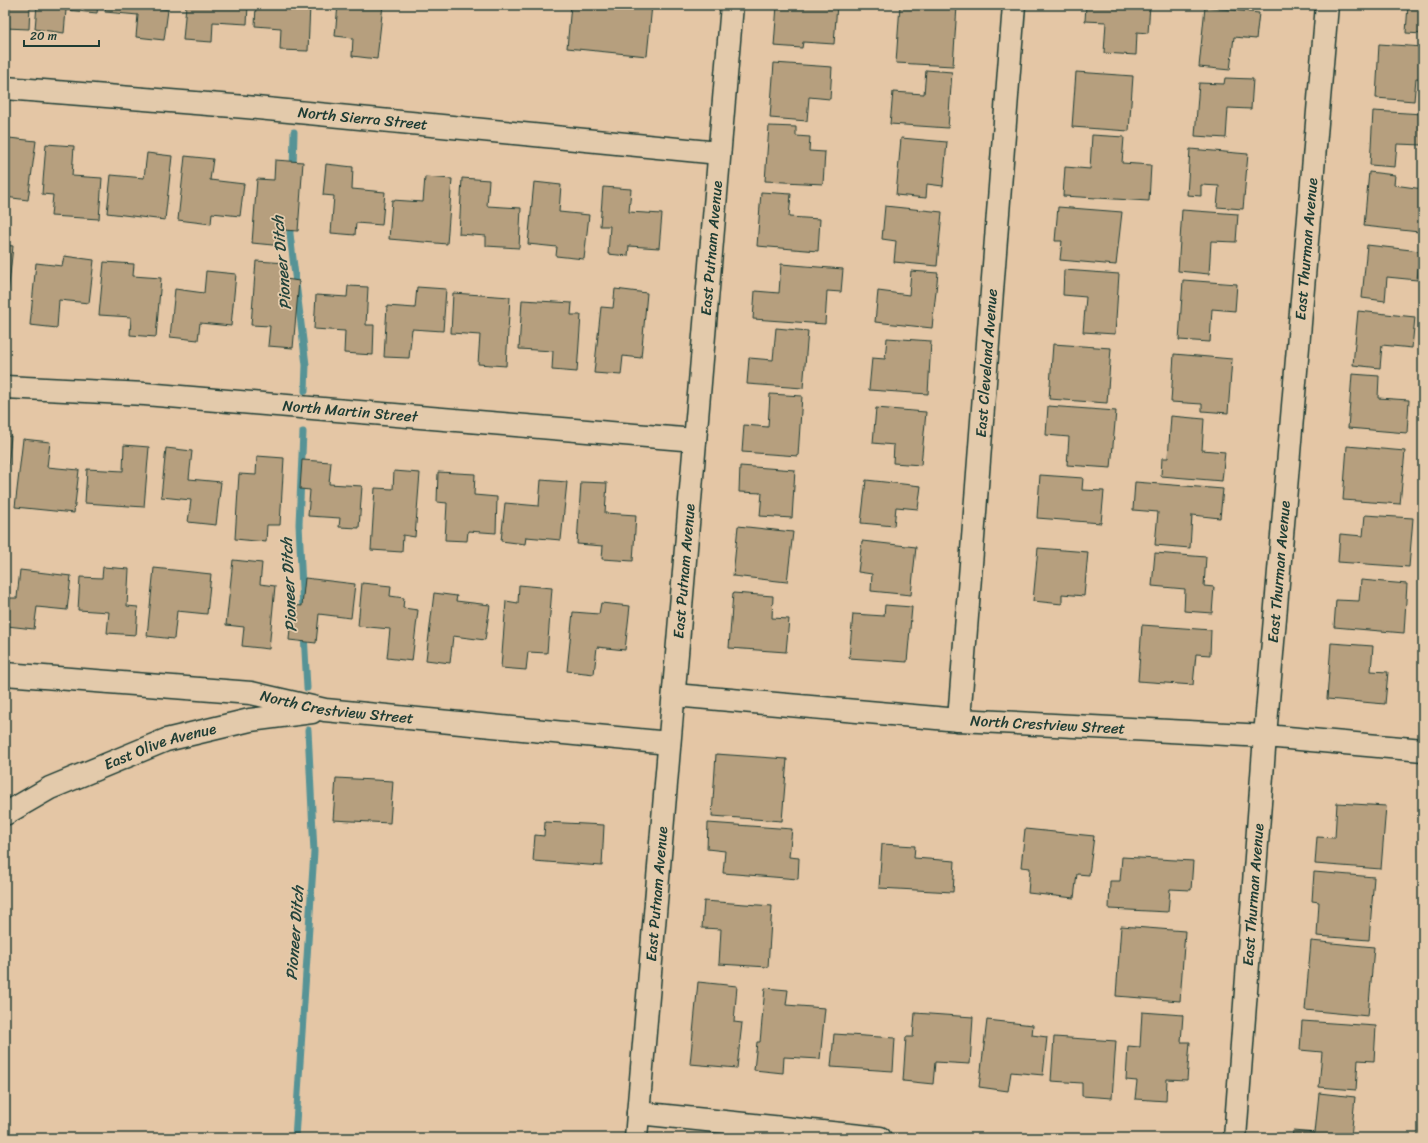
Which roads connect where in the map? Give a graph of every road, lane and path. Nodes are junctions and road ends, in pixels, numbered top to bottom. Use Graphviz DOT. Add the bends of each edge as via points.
graph roads {
  1 [pos="732,5"];
  2 [pos="1014,5"];
  3 [pos="1327,5"];
  4 [pos="5,88"];
  5 [pos="719,153"];
  6 [pos="5,387"];
  7 [pos="695,440"];
  8 [pos="5,674"];
  9 [pos="674,695"];
  10 [pos="325,710"];
  11 [pos="959,720"];
  12 [pos="1265,736"];
  13 [pos="669,743"];
  14 [pos="1423,750"];
  15 [pos="5,814"];
  16 [pos="638,1113"];
  17 [pos="636,1138"];
  18 [pos="880,1138"];
  19 [pos="1235,1138"];
  1 -- 5 [label="street, East Putnam Avenue"];
  2 -- 11 [label="street, East Cleveland Avenue"];
  3 -- 12 [label="street, East Thurman Avenue"];
  4 -- 5 [label="street, North Sierra Street" via="246,107"];
  5 -- 7 [label="street, East Putnam Avenue"];
  6 -- 7 [label="street, North Martin Street" via="153,395"];
  7 -- 9 [label="street, East Putnam Avenue"];
  8 -- 10 [label="street, North Crestview Street" via="251,693"];
  9 -- 11 [label="street, North Crestview Street"];
  9 -- 13 [label="street, East Putnam Avenue"];
  10 -- 13 [label="street, North Crestview Street"];
  10 -- 15 [label="street, East Olive Avenue" via="250,720 166,740 50,788"];
  11 -- 12 [label="street, North Crestview Street"];
  12 -- 14 [label="street, North Crestview Street"];
  12 -- 19 [label="street, East Thurman Avenue"];
  13 -- 16 [label="street, East Putnam Avenue"];
  16 -- 17 [label="street, East Putnam Avenue"];
  16 -- 18 [label="street"];
}
